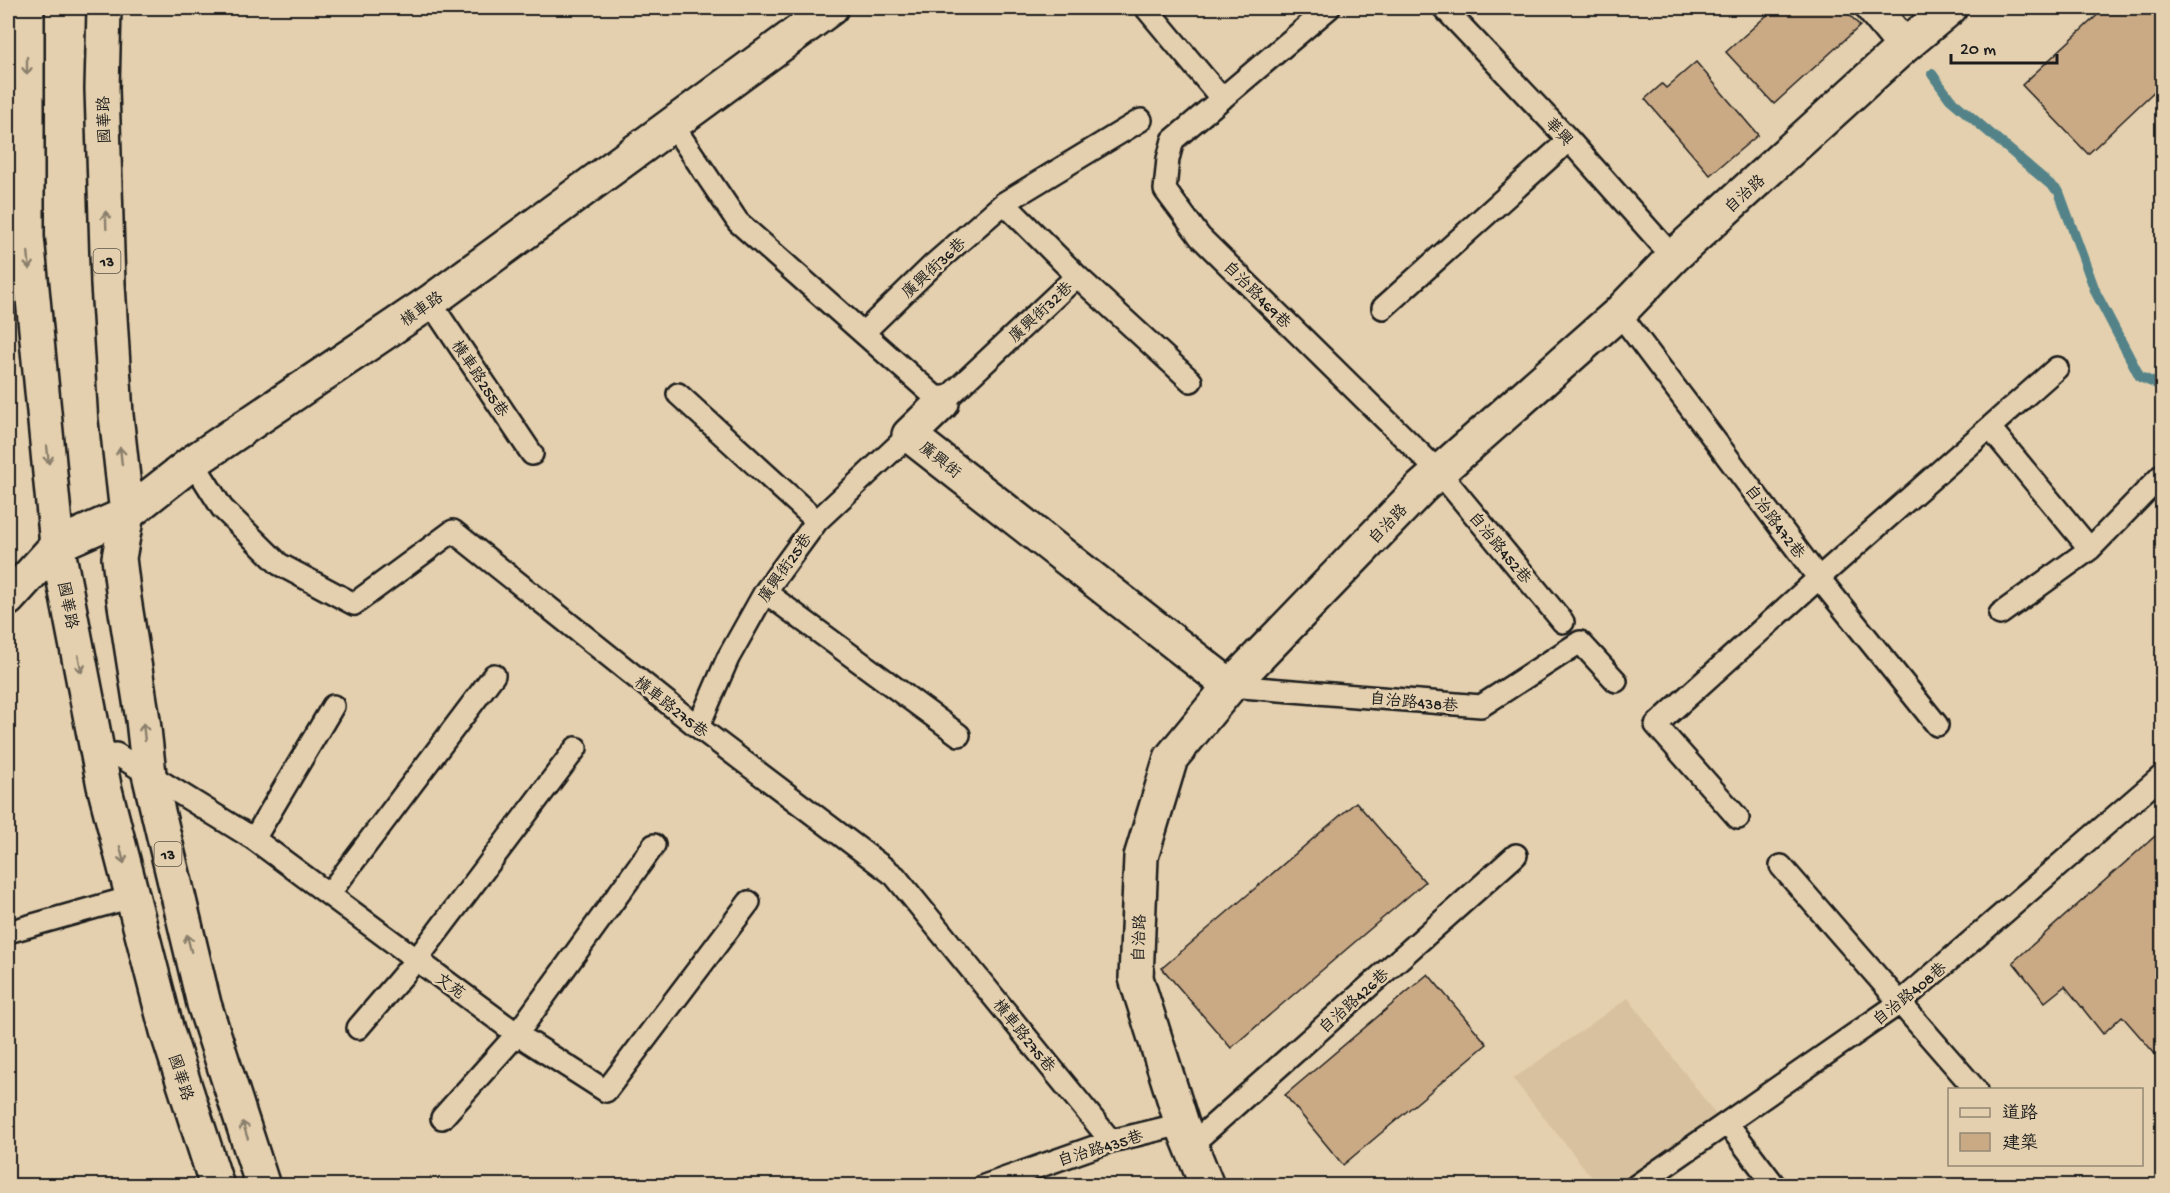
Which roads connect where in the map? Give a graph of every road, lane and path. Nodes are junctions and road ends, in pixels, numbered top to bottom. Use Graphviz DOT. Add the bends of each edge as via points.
graph roads {
  1 [pos="27,8"];
  2 [pos="104,8"];
  3 [pos="831,8"];
  4 [pos="1146,8"];
  5 [pos="1329,8"];
  6 [pos="1443,8"];
  7 [pos="1873,8"];
  8 [pos="1950,8"];
  9 [pos="1901,46"];
  10 [pos="1222,99"];
  11 [pos="1141,120"];
  12 [pos="672,124"];
  13 [pos="1569,140"];
  14 [pos="1004,203"];
  15 [pos="1673,257"];
  16 [pos="1077,276"];
  17 [pos="430,302"];
  18 [pos="1383,309"];
  19 [pos="1619,313"];
  20 [pos="863,333"];
  21 [pos="2057,368"];
  22 [pos="1191,381"];
  23 [pos="678,394"];
  24 [pos="942,403"];
  25 [pos="1990,429"];
  26 [pos="909,435"];
  27 [pos="532,454"];
  28 [pos="193,462"];
  29 [pos="1440,472"];
  30 [pos="2163,475"];
  31 [pos="127,514"];
  32 [pos="817,520"];
  33 [pos="57,545"];
  34 [pos="2090,549"];
  35 [pos="1820,577"];
  36 [pos="765,592"];
  37 [pos="8,599"];
  38 [pos="2001,614"];
  39 [pos="1563,622"];
  40 [pos="495,675"];
  41 [pos="1616,681"];
  42 [pos="1230,686"];
  43 [pos="333,706"];
  44 [pos="1937,725"];
  45 [pos="698,727"];
  46 [pos="959,735"];
  47 [pos="576,748"];
  48 [pos="98,758"];
  49 [pos="148,774"];
  50 [pos="2163,776"];
  51 [pos="1738,818"];
  52 [pos="254,839"];
  53 [pos="654,845"];
  54 [pos="1516,855"];
  55 [pos="1781,866"];
  56 [pos="329,894"];
  57 [pos="132,897"];
  58 [pos="749,902"];
  59 [pos="8,932"];
  60 [pos="417,959"];
  61 [pos="1901,1002"];
  62 [pos="358,1028"];
  63 [pos="517,1034"];
  64 [pos="1975,1088"];
  65 [pos="442,1118"];
  66 [pos="1727,1123"];
  67 [pos="1186,1135"];
  68 [pos="1111,1141"];
  69 [pos="217,1185"];
  70 [pos="263,1185"];
  71 [pos="984,1185"];
  72 [pos="1207,1185"];
  73 [pos="1636,1185"];
  74 [pos="1775,1185"];
  1 -- 33 [label="street, 國華路, one-way" via="27,237"];
  31 -- 2 [label="street, 國華路 / 13, one-way" via="108,284 102,89"];
  3 -- 12 [label="street, 橫車路"];
  4 -- 10 [label="lane"];
  5 -- 10 [label="lane"];
  6 -- 13 [label="lane, 華興"];
  7 -- 9 [label="street"];
  8 -- 9 [label="street, 自治路"];
  9 -- 15 [label="street, 自治路"];
  10 -- 29 [label="lane, 自治路469巷" via="1173,140 1165,190 1200,237"];
  11 -- 14 [label="lane, 廣興街36巷"];
  12 -- 17 [label="street, 橫車路"];
  12 -- 20 [label="lane" via="738,222"];
  13 -- 15 [label="lane, 華興"];
  13 -- 18 [label="lane"];
  14 -- 16 [label="lane"];
  14 -- 20 [label="lane, 廣興街36巷"];
  15 -- 19 [label="street, 自治路"];
  16 -- 22 [label="lane, 廣興街32巷"];
  16 -- 24 [label="lane, 廣興街32巷"];
  17 -- 27 [label="lane, 橫車路255巷"];
  17 -- 28 [label="street, 橫車路"];
  19 -- 29 [label="street, 自治路"];
  19 -- 35 [label="lane, 自治路472巷"];
  20 -- 24 [label="lane"];
  21 -- 25 [label="lane"];
  23 -- 32 [label="lane"];
  24 -- 26 [label="street, 廣興街"];
  25 -- 34 [label="lane"];
  25 -- 35 [label="lane"];
  26 -- 32 [label="lane, 廣興街25巷"];
  26 -- 42 [label="street, 廣興街"];
  28 -- 31 [label="street, 橫車路"];
  28 -- 45 [label="lane, 橫車路275巷" via="222,508 279,564 354,604 453,531"];
  29 -- 39 [label="lane, 自治路452巷"];
  29 -- 42 [label="street, 自治路"];
  30 -- 34 [label="lane"];
  31 -- 33 [label="street, 橫車路"];
  49 -- 31 [label="street, 國華路 / 13, one-way" via="119,558"];
  32 -- 36 [label="lane, 廣興街25巷"];
  33 -- 37 [label="street, 橫車路"];
  33 -- 48 [label="street, 國華路, one-way"];
  34 -- 38 [label="lane"];
  35 -- 44 [label="lane, 自治路472巷"];
  35 -- 51 [label="lane" via="1656,725"];
  36 -- 45 [label="lane, 廣興街25巷" via="728,657"];
  36 -- 46 [label="lane"];
  40 -- 56 [label="lane"];
  41 -- 42 [label="lane, 自治路438巷" via="1580,642 1481,706"];
  42 -- 67 [label="street, 自治路" via="1171,758 1141,857 1136,978"];
  43 -- 52 [label="lane"];
  45 -- 68 [label="lane, 橫車路275巷" via="895,876"];
  47 -- 60 [label="lane"];
  48 -- 49 [label="lane, 文苑" via="116,754"];
  48 -- 57 [label="street, 國華路, one-way"];
  49 -- 52 [label="lane, 文苑"];
  70 -- 49 [label="street, 國華路 / 13, one-way" via="204,1004"];
  50 -- 61 [label="lane, 自治路408巷"];
  52 -- 56 [label="lane, 文苑"];
  53 -- 63 [label="lane"];
  54 -- 67 [label="lane, 自治路426巷"];
  55 -- 61 [label="lane"];
  56 -- 60 [label="lane, 文苑"];
  57 -- 59 [label="lane"];
  57 -- 69 [label="street, 國華路" via="167,1031"];
  58 -- 63 [label="lane, 文苑" via="606,1091"];
  60 -- 62 [label="lane"];
  60 -- 63 [label="lane, 文苑"];
  61 -- 64 [label="lane"];
  61 -- 66 [label="lane, 自治路408巷"];
  63 -- 65 [label="lane"];
  66 -- 73 [label="lane, 自治路408巷"];
  66 -- 74 [label="lane"];
  67 -- 68 [label="lane, 自治路435巷"];
  67 -- 72 [label="street, 自治路"];
  68 -- 71 [label="lane, 自治路435巷"];
}
